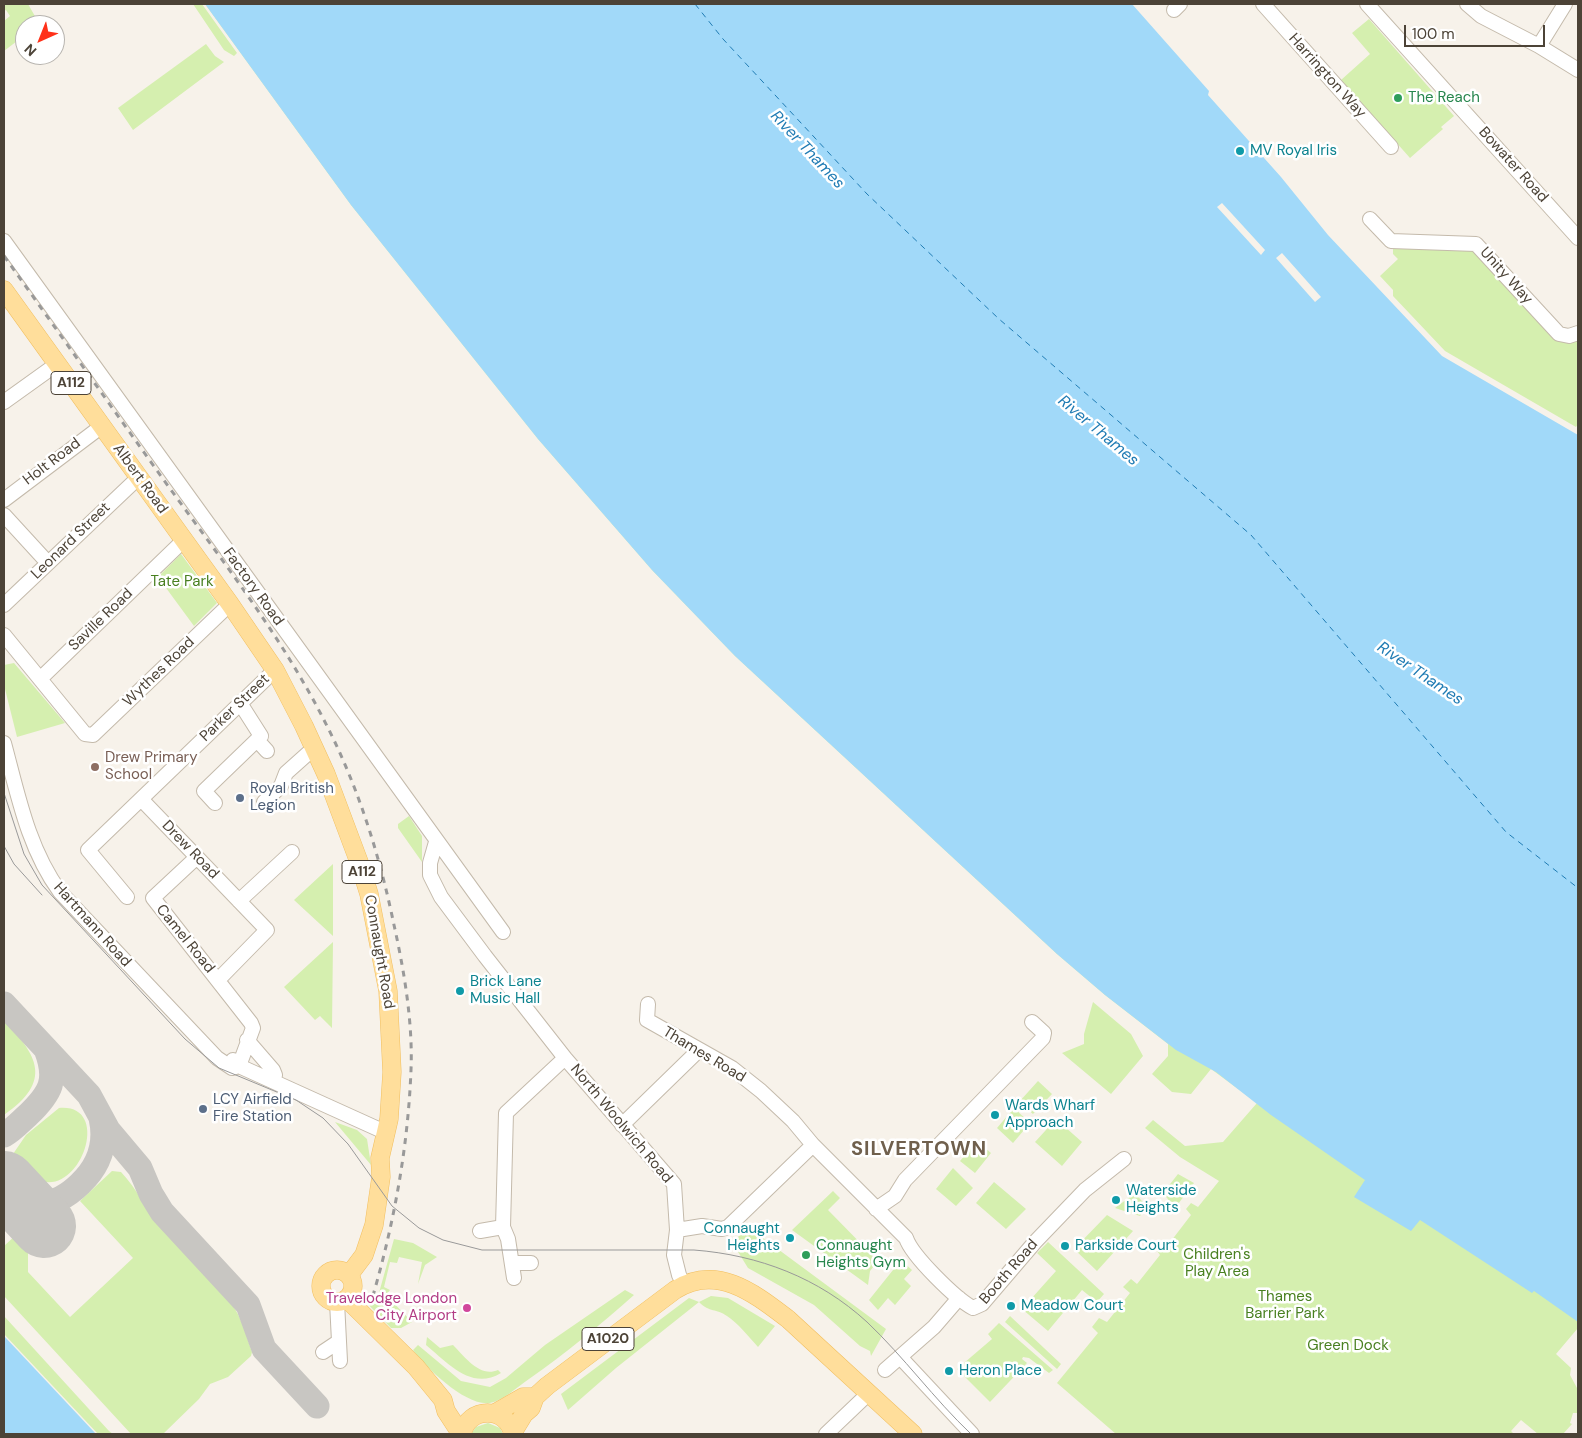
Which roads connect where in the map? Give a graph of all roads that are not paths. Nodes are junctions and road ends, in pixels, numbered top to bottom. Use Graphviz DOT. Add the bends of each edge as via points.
graph roads {
  1 [pos="1263,4"];
  2 [pos="1367,4"];
  3 [pos="1467,4"];
  4 [pos="1565,4"];
  5 [pos="1539,46"];
  6 [pos="1578,70"];
  7 [pos="1391,147"];
  8 [pos="1370,219"];
  9 [pos="1578,238"];
  10 [pos="4,241"];
  11 [pos="4,290"];
  12 [pos="1578,333"];
  13 [pos="57,364"];
  14 [pos="4,402"];
  15 [pos="102,426"];
  16 [pos="139,477"];
  17 [pos="4,500"];
  18 [pos="4,515"];
  19 [pos="184,540"];
  20 [pos="48,563"];
  21 [pos="230,604"];
  22 [pos="4,605"];
  23 [pos="4,635"];
  24 [pos="275,670"];
  25 [pos="40,679"];
  26 [pos="240,703"];
  27 [pos="257,740"];
  28 [pos="4,744"];
  29 [pos="314,748"];
  30 [pos="267,751"];
  31 [pos="141,799"];
  32 [pos="264,802"];
  33 [pos="215,803"];
  34 [pos="436,842"];
  35 [pos="292,852"];
  36 [pos="197,857"];
  37 [pos="127,897"];
  38 [pos="239,901"];
  39 [pos="268,930"];
  40 [pos="503,932"];
  41 [pos="218,980"];
  42 [pos="648,1004"];
  43 [pos="1032,1022"];
  44 [pos="245,1046"];
  45 [pos="700,1050"];
  46 [pos="565,1058"];
  47 [pos="238,1066"];
  48 [pos="273,1081"];
  49 [pos="622,1125"];
  50 [pos="387,1133"];
  51 [pos="814,1145"];
  52 [pos="1124,1159"];
  53 [pos="876,1209"];
  54 [pos="503,1227"];
  55 [pos="677,1230"];
  56 [pos="480,1231"];
  57 [pos="512,1263"];
  58 [pos="532,1263"];
  59 [pos="349,1275"];
  60 [pos="514,1278"];
  61 [pos="684,1284"];
  62 [pos="959,1298"];
  63 [pos="342,1301"];
  64 [pos="323,1352"];
  65 [pos="903,1354"];
  66 [pos="885,1370"];
  67 [pos="868,1394"];
  68 [pos="535,1396"];
  69 [pos="443,1400"];
  70 [pos="495,1413"];
  71 [pos="475,1415"];
  72 [pos="513,1433"];
  73 [pos="462,1434"];
  74 [pos="826,1434"];
  75 [pos="913,1434"];
  76 [pos="972,1434"];
  1 -- 7 [label="street, Harrington Way"];
  2 -- 9 [label="street, Bowater Road"];
  3 -- 5 [label="street" via="1481,16"];
  4 -- 5 [label="street"];
  5 -- 6 [label="street"];
  8 -- 12 [label="street, Unity Way" via="1391,241 1476,244 1558,334 1570,336"];
  10 -- 34 [label="street, Factory Road"];
  11 -- 13 [label="main road, Albert Road / A112"];
  13 -- 14 [label="street"];
  13 -- 15 [label="main road, Albert Road / A112"];
  15 -- 16 [label="main road, Albert Road / A112"];
  15 -- 17 [label="street, Holt Road"];
  16 -- 19 [label="main road, Albert Road / A112"];
  16 -- 20 [label="street, Leonard Street"];
  18 -- 20 [label="street"];
  19 -- 21 [label="main road, Albert Road / A112"];
  19 -- 25 [label="street, Saville Road"];
  20 -- 22 [label="street, Leonard Street"];
  21 -- 24 [label="main road, Albert Road / A112"];
  21 -- 25 [label="street, Wythes Road" via="93,735 85,734"];
  23 -- 25 [label="street"];
  24 -- 26 [label="street, Parker Street"];
  24 -- 29 [label="main road, Connaught Road / A112"];
  26 -- 27 [label="street" via="261,736"];
  26 -- 31 [label="street, Parker Street"];
  27 -- 30 [label="street"];
  27 -- 33 [label="street" via="204,790"];
  28 -- 47 [label="street, Hartmann Road" via="30,836 55,885 217,1058 232,1068"];
  29 -- 32 [label="street" via="286,773 280,786"];
  29 -- 50 [label="main road, Connaught Road / A112" via="359,862 378,932 392,1024"];
  31 -- 36 [label="street, Drew Road"];
  31 -- 37 [label="street, Parker Street" via="88,850"];
  34 -- 40 [label="street, Factory Road"];
  34 -- 46 [label="street, North Woolwich Road" via="430,863 434,886 484,956"];
  35 -- 38 [label="street"];
  36 -- 38 [label="street, Drew Road"];
  36 -- 41 [label="street, Camel Road" via="153,898"];
  38 -- 39 [label="street, Drew Road"];
  39 -- 41 [label="street, Camel Road"];
  41 -- 44 [label="street, Camel Road" via="251,1023 253,1028"];
  42 -- 45 [label="street, Thames Road" via="647,1020"];
  43 -- 53 [label="street" via="1044,1033 1043,1038 906,1180 895,1196"];
  44 -- 47 [label="street, Camel Road"];
  44 -- 48 [label="street" via="273,1070"];
  45 -- 49 [label="street"];
  45 -- 51 [label="street, Thames Road" via="732,1068 761,1091"];
  46 -- 49 [label="street, North Woolwich Road"];
  46 -- 54 [label="street" via="506,1114"];
  47 -- 48 [label="street, Hartmann Road"];
  48 -- 50 [label="street, Hartmann Road"];
  49 -- 55 [label="street, North Woolwich Road" via="674,1184"];
  50 -- 59 [label="main road, Connaught Road / A112" via="380,1158 381,1177 370,1241"];
  51 -- 53 [label="street, Thames Road"];
  51 -- 55 [label="street" via="728,1227 702,1226"];
  52 -- 62 [label="street, Booth Road" via="1085,1190 982,1304 973,1308"];
  53 -- 62 [label="street, Booth Road"];
  54 -- 56 [label="street"];
  54 -- 57 [label="street"];
  55 -- 61 [label="street, North Woolwich Road" via="674,1255"];
  57 -- 58 [label="street"];
  57 -- 60 [label="street"];
  59 -- 63 [label="main road" via="353,1290"];
  59 -- 63 [label="main road" via="338,1269 325,1274 322,1279 321,1292 325,1298"];
  61 -- 67 [label="main road, A1020" via="694,1280 716,1280 743,1287 788,1319"];
  61 -- 68 [label="main road, A1020"];
  62 -- 65 [label="street" via="934,1327"];
  63 -- 64 [label="street" via="339,1350"];
  63 -- 69 [label="main road" via="416,1367"];
  65 -- 66 [label="street"];
  65 -- 76 [label="street"];
  67 -- 74 [label="street"];
  67 -- 75 [label="main road, A1020"];
  68 -- 70 [label="main road, A1020" via="522,1397"];
  68 -- 72 [label="main road, A1020" via="531,1408"];
  69 -- 71 [label="main road"];
  69 -- 73 [label="main road" via="446,1411"];
  70 -- 71 [label="main road, A1020"];
  70 -- 72 [label="main road, A1020" via="509,1424"];
  71 -- 73 [label="main road" via="465,1424"];
}
